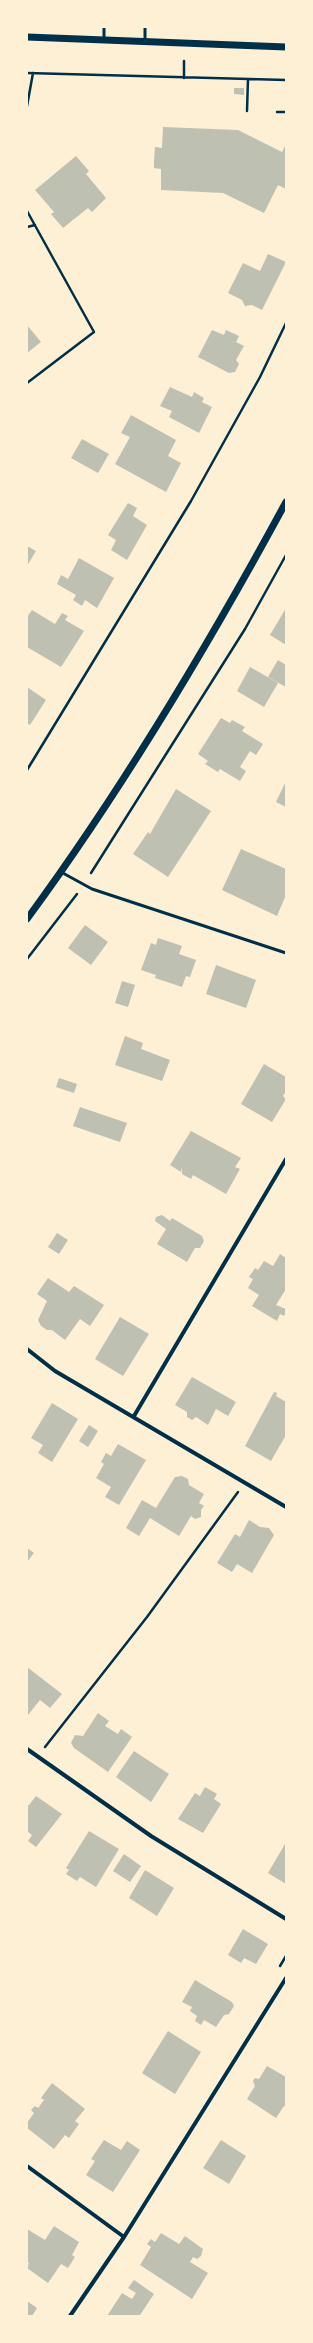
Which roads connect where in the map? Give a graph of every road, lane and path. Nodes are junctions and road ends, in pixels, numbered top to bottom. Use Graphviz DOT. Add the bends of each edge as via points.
graph roads {
  1 [pos="104,27"];
  2 [pos="145,27"];
  3 [pos="27,37"];
  4 [pos="104,40"];
  5 [pos="145,43"];
  6 [pos="286,47"];
  7 [pos="184,61"];
  8 [pos="27,73"];
  9 [pos="32,73"];
  10 [pos="184,78"];
  11 [pos="248,79"];
  12 [pos="286,80"];
  13 [pos="27,106"];
  14 [pos="247,112"];
  15 [pos="277,112"];
  16 [pos="286,112"];
  17 [pos="27,211"];
  18 [pos="35,225"];
  19 [pos="27,227"];
  20 [pos="286,323"];
  21 [pos="27,383"];
  22 [pos="286,502"];
  23 [pos="286,555"];
  24 [pos="27,770"];
  25 [pos="60,872"];
  26 [pos="83,885"];
  27 [pos="27,919"];
  28 [pos="286,953"];
  29 [pos="27,959"];
  30 [pos="286,1159"];
  31 [pos="27,1349"];
  32 [pos="134,1416"];
  33 [pos="244,1483"];
  34 [pos="286,1507"];
  35 [pos="27,1749"];
  36 [pos="37,1756"];
  37 [pos="286,1920"];
  38 [pos="286,1978"];
  39 [pos="27,2166"];
  40 [pos="124,2237"];
  41 [pos="70,2316"];
  1 -- 4 [label="lane"];
  2 -- 5 [label="lane"];
  3 -- 4 [label="street"];
  4 -- 5 [label="street"];
  5 -- 6 [label="street"];
  7 -- 10 [label="path"];
  8 -- 9 [label="path"];
  9 -- 10 [label="path"];
  9 -- 13 [label="path"];
  10 -- 11 [label="path"];
  11 -- 12 [label="path"];
  11 -- 14 [label="path"];
  15 -- 16 [label="path"];
  17 -- 18 [label="path"];
  18 -- 19 [label="path"];
  18 -- 21 [label="path" via="94,332"];
  20 -- 24 [label="path" via="260,377 191,501"];
  22 -- 25 [label="street" via="204,648"];
  23 -- 26 [label="path" via="233,648"];
  25 -- 26 [label="lane"];
  25 -- 27 [label="street"];
  26 -- 28 [label="lane"];
  26 -- 29 [label="path"];
  30 -- 32 [label="street"];
  31 -- 32 [label="street" via="55,1371"];
  32 -- 33 [label="street"];
  33 -- 34 [label="street"];
  33 -- 36 [label="path" via="147,1618"];
  35 -- 36 [label="street"];
  36 -- 37 [label="street" via="151,1836"];
  38 -- 40 [label="street"];
  39 -- 40 [label="street"];
  40 -- 41 [label="street"];
}
